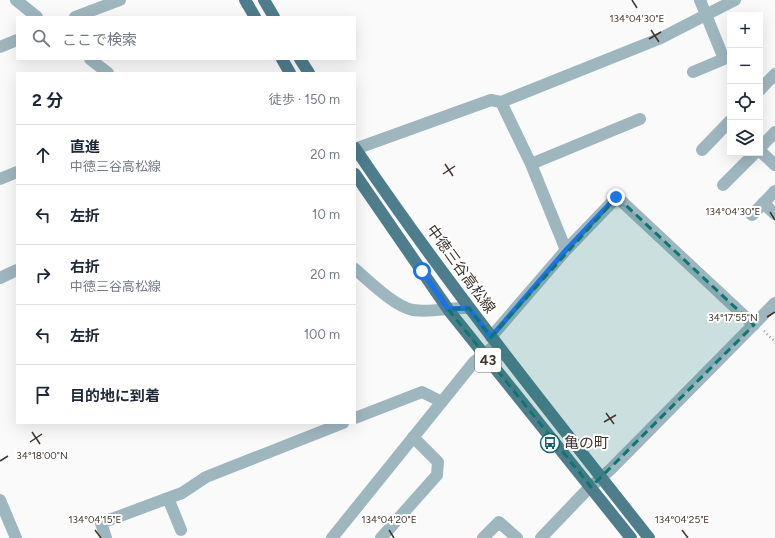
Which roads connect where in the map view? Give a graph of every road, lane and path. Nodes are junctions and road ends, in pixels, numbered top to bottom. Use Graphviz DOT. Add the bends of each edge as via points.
graph roads {
  1 [pos="16,0"];
  2 [pos="120,0"];
  3 [pos="244,0"];
  4 [pos="264,0"];
  5 [pos="700,0"];
  6 [pos="735,0"];
  7 [pos="707,15"];
  8 [pos="36,16"];
  9 [pos="78,16"];
  10 [pos="254,16"];
  11 [pos="273,16"];
  12 [pos="16,40"];
  13 [pos="0,47"];
  14 [pos="91,60"];
  15 [pos="283,60"];
  16 [pos="301,60"];
  17 [pos="107,72"];
  18 [pos="289,72"];
  19 [pos="308,72"];
  20 [pos="692,72"];
  21 [pos="775,74"];
  22 [pos="763,87"];
  23 [pos="501,102"];
  24 [pos="640,119"];
  25 [pos="727,125"];
  26 [pos="775,132"];
  27 [pos="763,145"];
  28 [pos="356,148"];
  29 [pos="356,149"];
  30 [pos="702,150"];
  31 [pos="763,154"];
  32 [pos="752,156"];
  33 [pos="531,164"];
  34 [pos="775,165"];
  35 [pos="16,172"];
  36 [pos="356,175"];
  37 [pos="0,179"];
  38 [pos="723,185"];
  39 [pos="775,190"];
  40 [pos="763,203"];
  41 [pos="775,214"];
  42 [pos="752,216"];
  43 [pos="566,250"];
  44 [pos="16,270"];
  45 [pos="356,271"];
  46 [pos="0,278"];
  47 [pos="775,303"];
  48 [pos="469,308"];
  49 [pos="448,309"];
  50 [pos="755,324"];
  51 [pos="494,341"];
  52 [pos="775,342"];
  53 [pos="484,355"];
  54 [pos="442,402"];
  55 [pos="356,418"];
  56 [pos="340,424"];
  57 [pos="414,437"];
  58 [pos="601,478"];
  59 [pos="590,487"];
  60 [pos="168,498"];
  61 [pos="0,500"];
  62 [pos="181,530"];
  63 [pos="16,538"];
  64 [pos="106,538"];
  65 [pos="332,538"];
  66 [pos="381,538"];
  67 [pos="483,538"];
  68 [pos="517,538"];
  69 [pos="541,538"];
  70 [pos="631,538"];
  71 [pos="649,538"];
  1 -- 8 [label="street"];
  2 -- 9 [label="street"];
  3 -- 10 [label="main road"];
  4 -- 11 [label="main road"];
  5 -- 7 [label="street"];
  6 -- 7 [label="street"];
  7 -- 20 [label="street" via="724,59"];
  7 -- 23 [label="street" via="661,38"];
  12 -- 13 [label="street"];
  14 -- 17 [label="street"];
  15 -- 18 [label="main road"];
  16 -- 19 [label="main road"];
  21 -- 22 [label="street"];
  23 -- 28 [label="street" via="491,100"];
  23 -- 33 [label="street"];
  24 -- 33 [label="street"];
  25 -- 30 [label="street"];
  26 -- 27 [label="street"];
  29 -- 48 [label="main road, 中徳三谷高松線 / 43"];
  31 -- 34 [label="street"];
  32 -- 38 [label="street"];
  33 -- 43 [label="street"];
  35 -- 37 [label="street"];
  36 -- 49 [label="main road, 43"];
  39 -- 40 [label="street"];
  40 -- 41 [label="street"];
  40 -- 42 [label="street"];
  43 -- 50 [label="street" via="616,197"];
  43 -- 51 [label="street"];
  44 -- 46 [label="street"];
  45 -- 49 [label="street" via="405,308"];
  47 -- 50 [label="street"];
  48 -- 49 [label="street"];
  48 -- 51 [label="main road, 中徳三谷高松線 / 43"];
  49 -- 53 [label="main road, 43"];
  50 -- 52 [label="path"];
  50 -- 58 [label="street"];
  51 -- 53 [label="street"];
  51 -- 58 [label="main road, 中徳三谷高松線 / 43"];
  53 -- 54 [label="street" via="474,362"];
  53 -- 59 [label="main road, 43"];
  54 -- 55 [label="street" via="422,392"];
  54 -- 57 [label="street"];
  56 -- 60 [label="street" via="206,477 182,493"];
  57 -- 65 [label="street"];
  57 -- 66 [label="street" via="438,462 437,475"];
  58 -- 59 [label="street"];
  58 -- 71 [label="main road, 中徳三谷高松線 / 43"];
  59 -- 69 [label="street"];
  59 -- 70 [label="main road, 43"];
  60 -- 62 [label="street"];
  60 -- 64 [label="street" via="101,523"];
  61 -- 63 [label="street"];
  67 -- 68 [label="street" via="499,522"];
}
